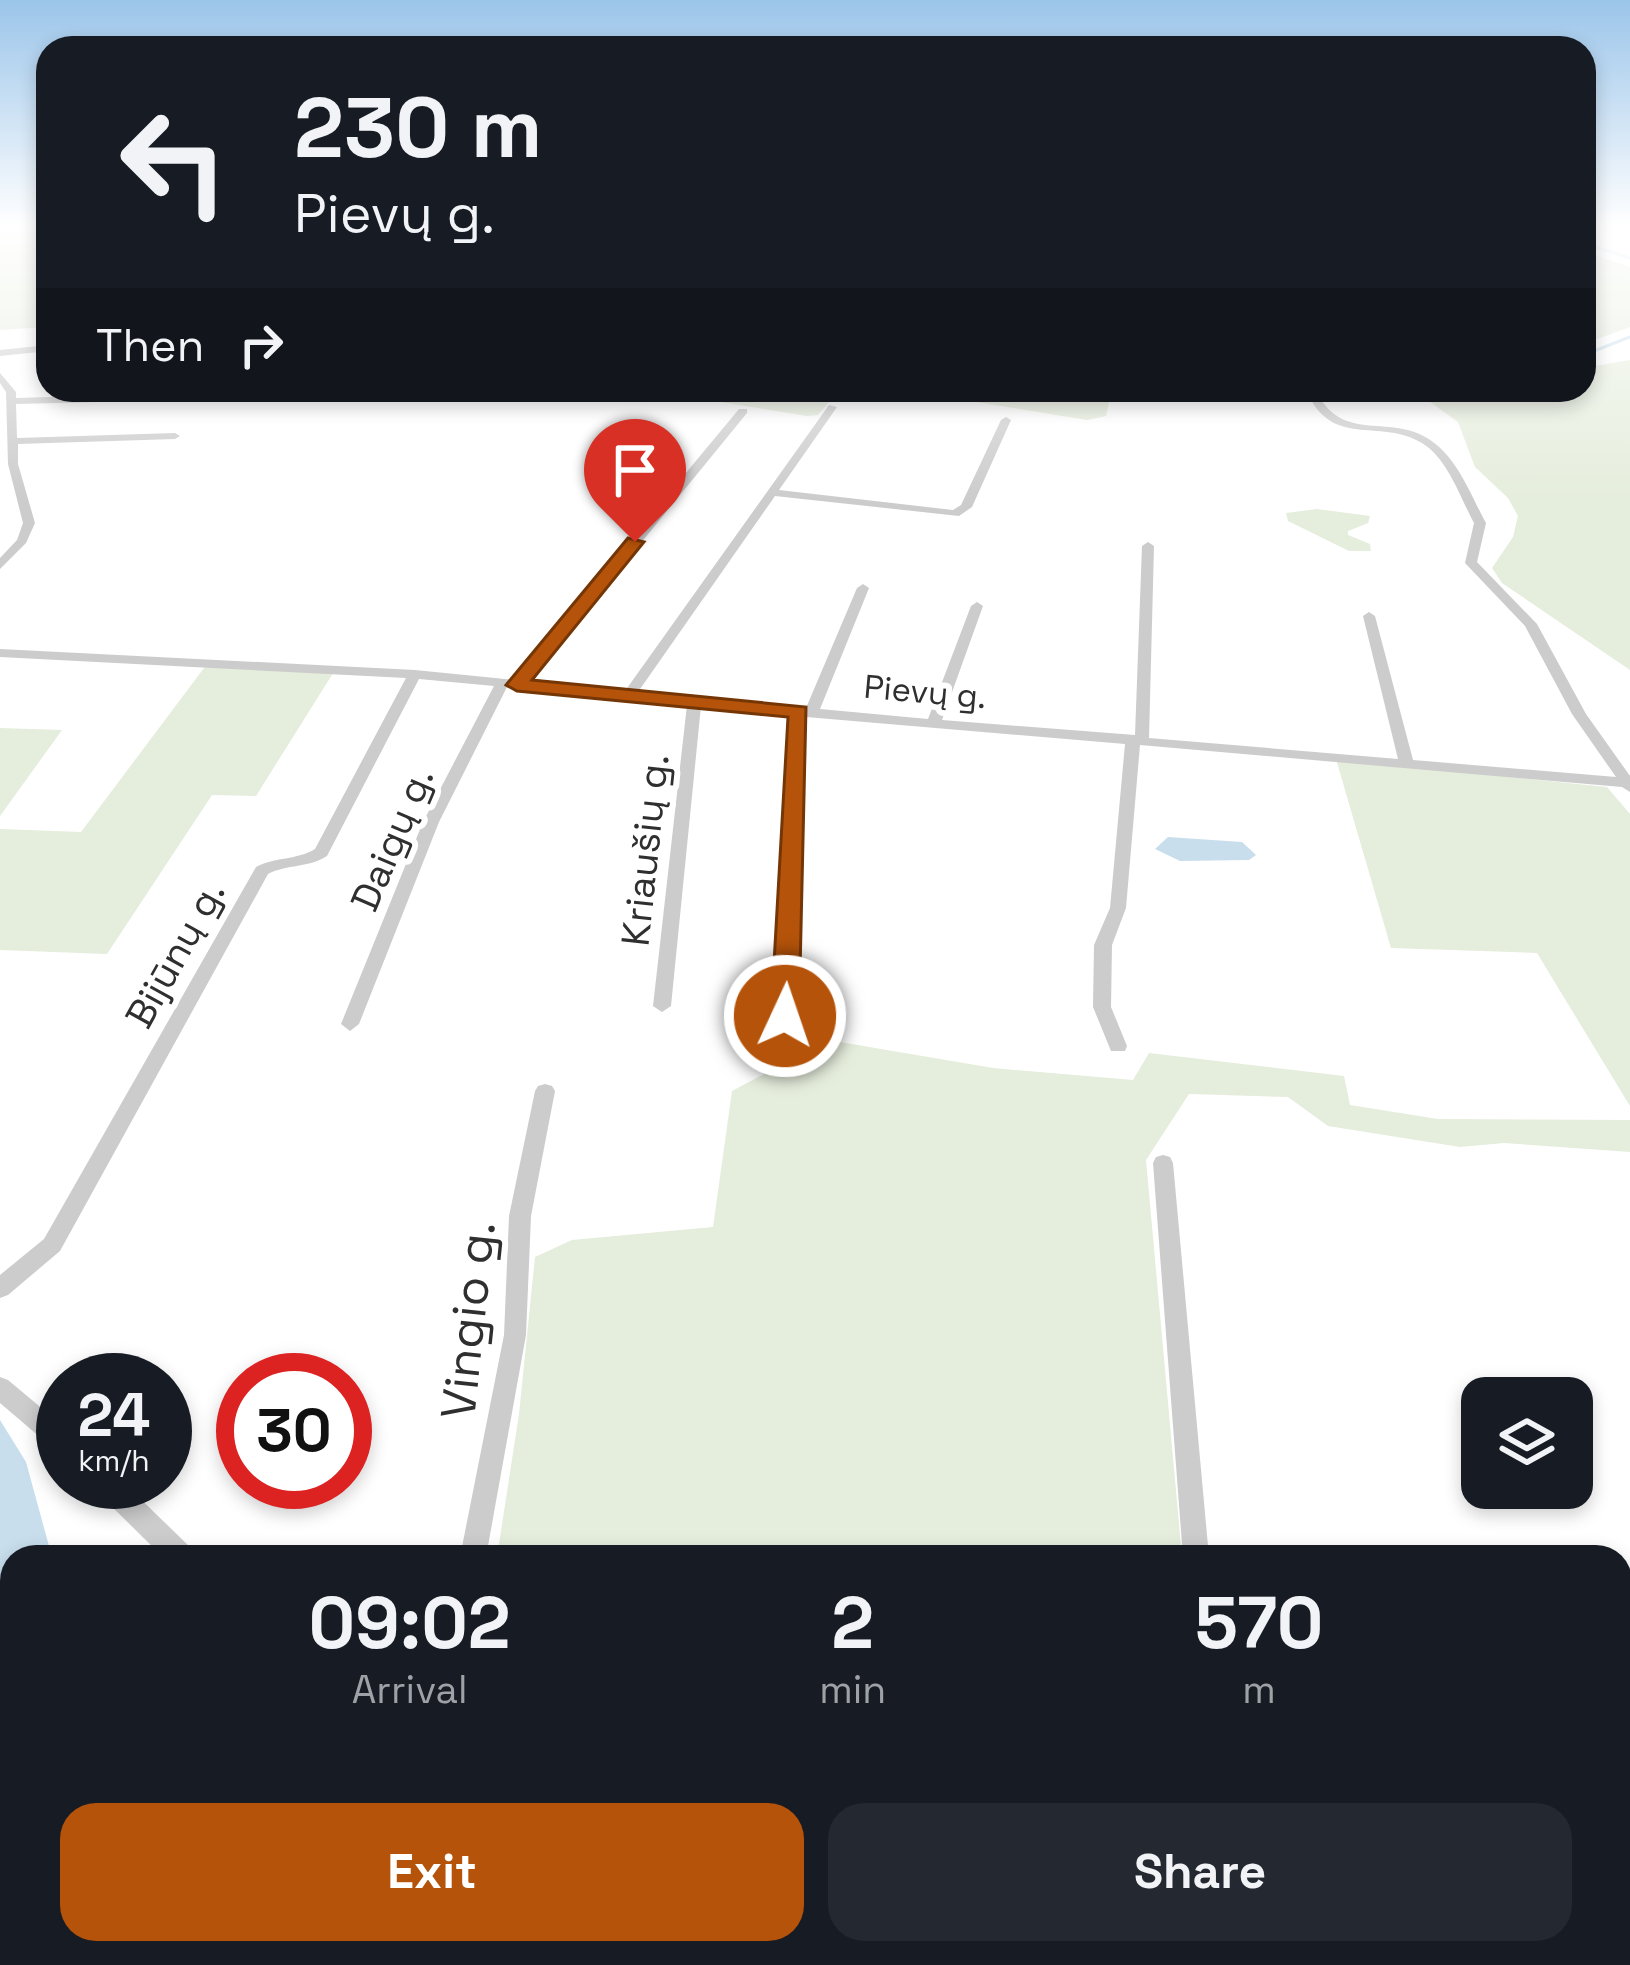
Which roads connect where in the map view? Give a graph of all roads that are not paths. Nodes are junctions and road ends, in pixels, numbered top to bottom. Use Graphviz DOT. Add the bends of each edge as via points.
graph roads {
  1 [pos="36,349"];
  2 [pos="0,353"];
  3 [pos="0,376"];
  4 [pos="36,400"];
  5 [pos="12,401"];
  6 [pos="1317,402"];
  7 [pos="832,407"];
  8 [pos="742,410"];
  9 [pos="1006,420"];
  10 [pos="176,436"];
  11 [pos="13,441"];
  12 [pos="770,491"];
  13 [pos="1148,546"];
  14 [pos="0,565"];
  15 [pos="863,588"];
  16 [pos="977,605"];
  17 [pos="1370,616"];
  18 [pos="0,652"];
  19 [pos="415,674"];
  20 [pos="509,684"];
  21 [pos="628,696"];
  22 [pos="694,702"];
  23 [pos="805,712"];
  24 [pos="934,723"];
  25 [pos="1138,739"];
  26 [pos="1406,763"];
  27 [pos="1629,784"];
  28 [pos="662,1006"];
  29 [pos="785,1016"];
  30 [pos="350,1024"];
  31 [pos="1118,1046"];
  32 [pos="544,1091"];
  33 [pos="1163,1163"];
  34 [pos="0,1288"];
  35 [pos="0,1388"];
  36 [pos="36,1418"];
  37 [pos="133,1509"];
  38 [pos="170,1545"];
  39 [pos="475,1545"];
  40 [pos="1195,1545"];
  1 -- 2 [label="street"];
  3 -- 5 [label="street"];
  4 -- 5 [label="street"];
  5 -- 11 [label="street"];
  6 -- 27 [label="street" via="1342,424 1407,434 1437,450 1480,524 1471,563 1531,624"];
  7 -- 12 [label="street"];
  8 -- 20 [label="street, Daigų g."];
  9 -- 12 [label="street" via="956,514"];
  10 -- 11 [label="street"];
  11 -- 14 [label="street" via="29,523"];
  12 -- 21 [label="street"];
  13 -- 25 [label="street"];
  15 -- 23 [label="street"];
  16 -- 24 [label="street"];
  17 -- 26 [label="street"];
  18 -- 19 [label="street, Pievų g."];
  19 -- 20 [label="street, Pievų g."];
  19 -- 34 [label="street, Bijūnų g." via="321,852 262,871 52,1245"];
  20 -- 21 [label="street, Pievų g."];
  20 -- 30 [label="street, Daigų g." via="431,822"];
  21 -- 22 [label="street, Pievų g."];
  22 -- 23 [label="street, Pievų g."];
  22 -- 28 [label="street, Kriaušių g."];
  23 -- 24 [label="street, Pievų g."];
  23 -- 29 [label="street"];
  24 -- 25 [label="street, Pievų g."];
  25 -- 26 [label="street, Pievų g."];
  25 -- 31 [label="street" via="1118,908 1102,945 1102,1007"];
  26 -- 27 [label="street, Pievų g."];
  32 -- 39 [label="street, Vingio g." via="520,1216 515,1335"];
  33 -- 40 [label="street"];
  35 -- 36 [label="street"];
  37 -- 38 [label="street"];
}
